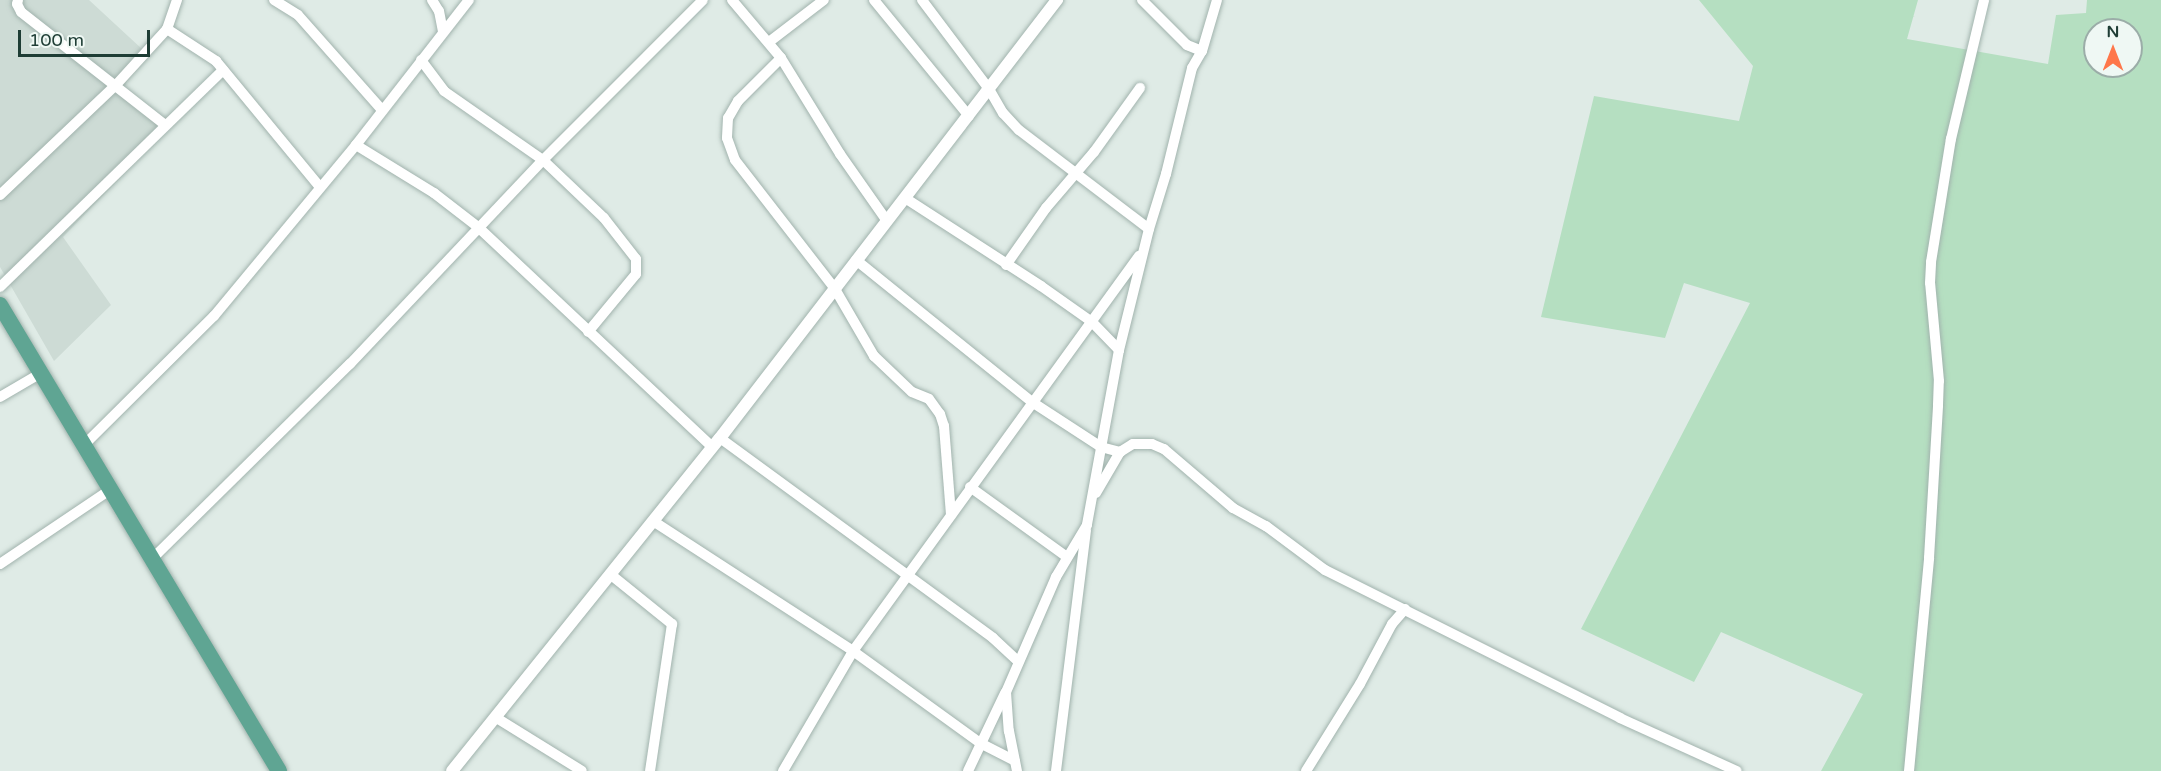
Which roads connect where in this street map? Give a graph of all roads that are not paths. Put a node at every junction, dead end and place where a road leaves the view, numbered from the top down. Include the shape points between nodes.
1 (18, 0) edge
2 (177, 0) edge
3 (274, 0) edge
4 (432, 0) edge
5 (469, 0) edge
6 (703, 0) edge
7 (732, 0) edge
8 (824, 0) edge
9 (874, 0) edge
10 (922, 0) edge
11 (1057, 0) edge
12 (1142, 0) edge
13 (1217, 0) edge
14 (1984, 0) edge
15 (461, 9) junction
16 (439, 11) junction
17 (167, 29) junction
18 (443, 32) junction
19 (769, 42) junction
20 (1187, 45) junction
21 (1202, 51) junction
22 (781, 58) junction
23 (421, 60) junction
24 (1192, 68) junction
25 (223, 70) junction
26 (115, 87) junction
27 (1140, 87) dead end
28 (989, 89) junction
29 (382, 110) junction
30 (969, 116) junction
31 (165, 125) junction
32 (356, 145) junction
33 (543, 160) junction
34 (1075, 173) junction
35 (320, 188) junction
36 (0, 195) edge
37 (904, 198) junction
38 (887, 220) junction
39 (478, 227) junction
40 (1149, 229) junction
41 (1143, 250) junction
42 (856, 260) junction
43 (1006, 265) junction
44 (0, 287) edge
45 (835, 289) junction
46 (0, 305) edge
47 (1092, 322) junction
48 (588, 332) junction
49 (1119, 350) junction
50 (41, 373) junction
51 (0, 397) edge
52 (1032, 402) junction
53 (716, 443) junction
54 (84, 445) junction
55 (1101, 447) junction
56 (1120, 452) junction
57 (970, 487) junction
58 (111, 489) junction
59 (1093, 498) junction
60 (951, 515) junction
61 (652, 521) junction
62 (1087, 525) junction
63 (154, 557) junction
64 (1067, 557) junction
65 (0, 564) edge
66 (610, 574) junction
67 (907, 577) junction
68 (1389, 601) junction
69 (1405, 609) junction
70 (1392, 624) junction
71 (853, 651) junction
72 (1018, 661) junction
73 (1006, 692) junction
74 (495, 717) junction
75 (980, 743) junction
76 (1016, 766) edge
77 (279, 771) edge
78 (452, 771) edge
79 (582, 771) edge
80 (650, 771) edge
81 (783, 771) edge
82 (968, 771) edge
83 (1056, 771) edge
84 (1306, 771) edge
85 (1737, 771) edge
86 (1909, 771) edge

1 - 26 street via 21,12
2 - 17 street
3 - 29 street via 298,15
4 - 16 street
5 - 15 street
6 - 33 street
7 - 19 street
8 - 19 street
9 - 30 street
10 - 28 street
11 - 28 street
12 - 20 street
13 - 21 street
14 - 86 street via 1951,139 1931,262 1938,405
15 - 16 street
15 - 18 street
16 - 18 street
17 - 25 street via 216,61
17 - 26 street
18 - 23 street
19 - 22 street
20 - 21 street
20 - 24 street
21 - 24 street
22 - 38 street via 840,154
22 - 45 street via 738,101 728,118 727,138 735,160
23 - 29 street
23 - 33 street via 444,91
24 - 40 street
25 - 31 street
25 - 35 street
26 - 31 street
26 - 36 street
27 - 34 street
28 - 30 street
28 - 34 street via 1019,130
29 - 32 street
30 - 37 street
31 - 44 street
32 - 35 street
32 - 39 street via 434,193
33 - 39 street
33 - 48 street via 604,218 638,264 636,274
34 - 40 street
34 - 43 street
35 - 54 street via 214,316
37 - 38 street
37 - 43 street
38 - 42 street
39 - 48 street
39 - 63 street via 350,364
40 - 41 street
41 - 47 street
41 - 49 street
42 - 45 street
42 - 52 street
43 - 47 street
45 - 53 street
45 - 60 street via 874,356 912,392 929,399 940,414
46 - 50 main road
47 - 49 street
47 - 52 street
48 - 53 street
49 - 55 street
50 - 51 street
50 - 54 main road
52 - 55 street
52 - 57 street
53 - 61 street
53 - 67 street
54 - 58 main road
55 - 56 street
55 - 59 street
56 - 59 street
56 - 68 street via 1142,442 1164,449 1233,508 1266,526 1325,570
57 - 60 street
57 - 64 street
58 - 63 main road
58 - 65 street
59 - 62 street
60 - 67 street
61 - 66 street
61 - 71 street
62 - 64 street
62 - 83 street
63 - 77 main road
64 - 72 street
66 - 74 street
66 - 80 street via 672,624
67 - 71 street
67 - 72 street via 993,638
68 - 69 street
68 - 70 street
69 - 70 street
69 - 85 street via 1620,718
70 - 84 street
71 - 75 street
71 - 81 street
72 - 73 street
73 - 75 street
73 - 76 street
74 - 78 street
74 - 79 street
75 - 76 street
75 - 82 street

